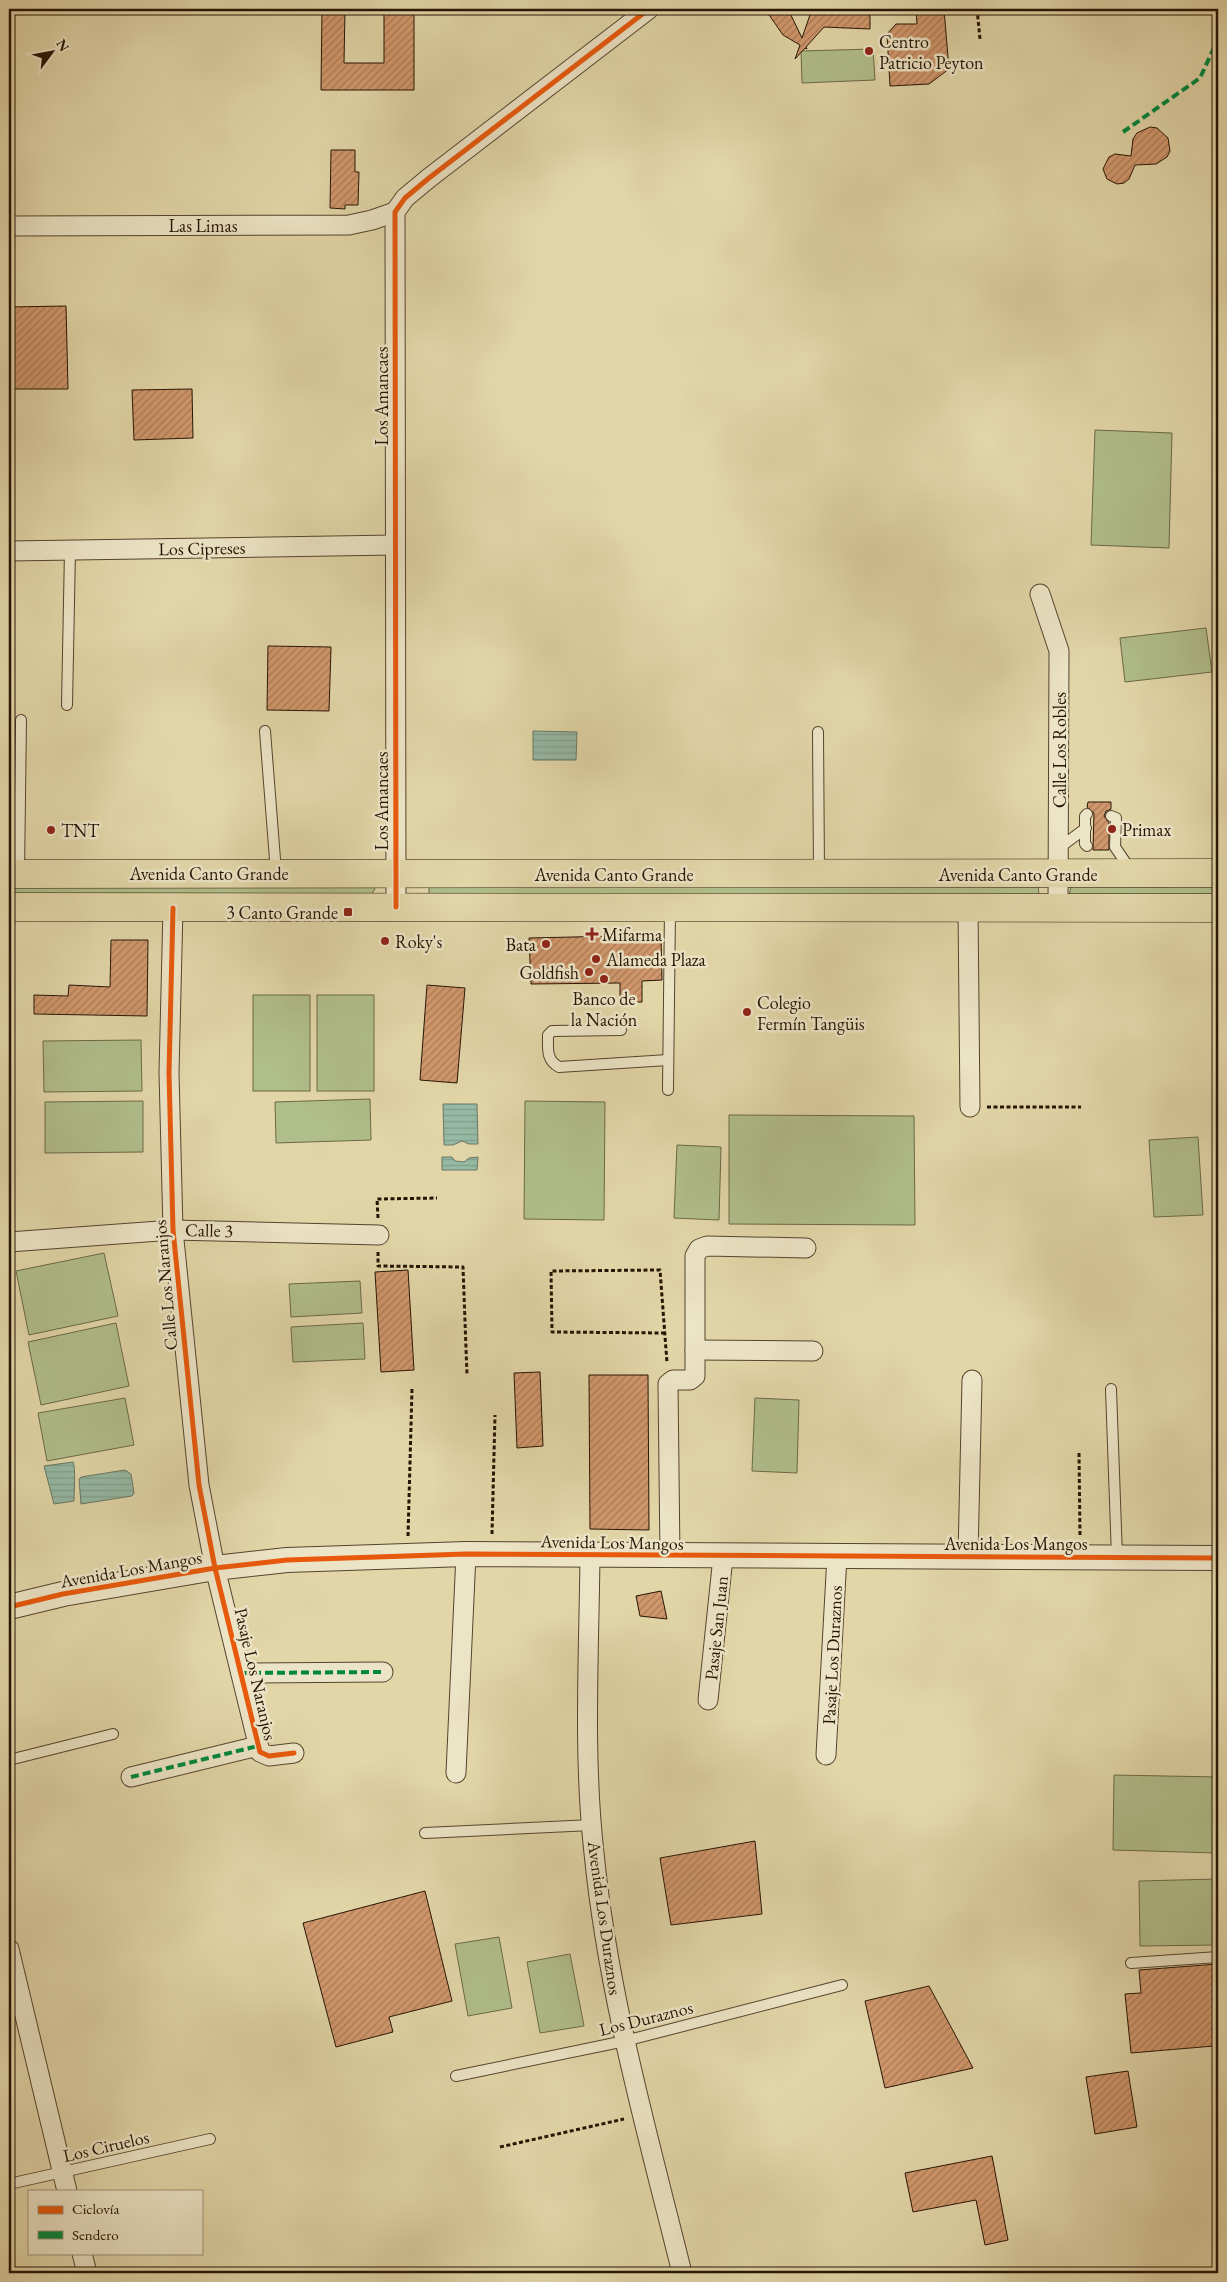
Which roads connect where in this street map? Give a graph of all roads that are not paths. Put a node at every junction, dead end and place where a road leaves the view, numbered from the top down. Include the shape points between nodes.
1 (649, 9) edge
2 (395, 212) junction
3 (9, 226) edge
4 (395, 545) junction
5 (70, 550) junction
6 (9, 551) edge
7 (1040, 594) dead end
8 (67, 705) dead end
9 (21, 720) dead end
10 (264, 731) dead end
11 (818, 732) dead end
12 (1087, 814) dead end
13 (1111, 816) dead end
14 (1086, 828) junction
15 (1087, 846) dead end
16 (1059, 861) junction
17 (276, 872) junction
18 (395, 872) junction
19 (1218, 873) edge
20 (14, 874) edge
21 (1133, 874) junction
22 (819, 875) junction
23 (9, 907) edge
24 (396, 907) junction
25 (173, 908) junction
26 (670, 908) junction
27 (968, 908) junction
28 (1218, 908) edge
29 (1058, 909) junction
30 (621, 1030) dead end
31 (668, 1060) junction
32 (668, 1090) dead end
33 (970, 1107) road end
34 (173, 1230) junction
35 (379, 1235) road end
36 (9, 1242) edge
37 (806, 1248) dead end
38 (695, 1350) junction
39 (813, 1351) dead end
40 (972, 1380) dead end
41 (1111, 1389) dead end
42 (466, 1554) junction
43 (590, 1555) junction
44 (670, 1556) junction
45 (724, 1556) junction
46 (837, 1556) junction
47 (968, 1556) junction
48 (1117, 1557) junction
49 (1218, 1558) edge
50 (215, 1568) junction
51 (9, 1607) edge
52 (241, 1672) junction
53 (383, 1672) dead end
54 (708, 1700) dead end
55 (112, 1734) dead end
56 (258, 1746) junction
57 (294, 1753) dead end
58 (826, 1754) dead end
59 (9, 1760) edge
60 (456, 1773) dead end
61 (131, 1777) dead end
62 (592, 1825) junction
63 (425, 1833) dead end
64 (9, 1949) edge
65 (1218, 1957) edge
66 (1131, 1963) dead end
67 (842, 1986) dead end
68 (625, 2041) junction
69 (456, 2076) dead end
70 (210, 2138) dead end
71 (63, 2172) junction
72 (9, 2184) edge
73 (67, 2190) edge
74 (82, 2254) edge
75 (87, 2273) edge
76 (682, 2273) edge

1 - 2 street via 429,178 405,198
2 - 3 street, Las Limas via 349,225
2 - 4 street, Los Amancaes
4 - 5 street, Los Cipreses
4 - 18 street, Los Amancaes
5 - 6 street, Los Cipreses
5 - 8 lane
7 - 16 street, Calle Los Robles via 1058,651
9 - 20 lane
10 - 17 lane
11 - 22 lane
12 - 14 lane
13 - 21 lane via 1116,818 1113,847
14 - 15 lane
14 - 16 lane
16 - 21 main road, Avenida Canto Grande
16 - 22 main road, Avenida Canto Grande
16 - 29 street, Calle Los Robles
17 - 18 main road, Avenida Canto Grande
17 - 20 main road, Avenida Canto Grande
18 - 22 main road, Avenida Canto Grande
18 - 24 street, Los Amancaes
19 - 21 main road, Avenida Canto Grande
23 - 25 main road, Avenida Canto Grande
24 - 25 main road, Avenida Canto Grande
24 - 26 main road, Avenida Canto Grande
25 - 34 street, Calle Los Naranjos via 169,1073
26 - 27 main road, Avenida Canto Grande
26 - 31 lane
27 - 29 main road, Avenida Canto Grande
27 - 33 street
28 - 29 main road, Avenida Canto Grande
30 - 31 lane via 552,1031 548,1035 548,1056 559,1067
31 - 32 lane
34 - 35 street, Calle 3
34 - 36 street, Calle 3
34 - 50 street, Calle Los Naranjos via 198,1484
37 - 38 street via 707,1246 698,1249 694,1256
38 - 39 street
38 - 44 street via 694,1376 690,1380 673,1380 668,1384
40 - 47 street
41 - 48 lane
42 - 43 street, Avenida Los Mangos
42 - 50 street, Avenida Los Mangos via 287,1560
42 - 60 street
43 - 44 street, Avenida Los Mangos
43 - 62 street, Avenida Los Duraznos
44 - 45 street, Avenida Los Mangos
45 - 46 street, Avenida Los Mangos
45 - 54 street, Pasaje San Juan
46 - 47 street, Avenida Los Mangos
46 - 58 street, Pasaje Los Duraznos
47 - 48 street, Avenida Los Mangos
48 - 49 street, Avenida Los Mangos
50 - 51 street, Avenida Los Mangos via 63,1594
50 - 52 street, Pasaje Los Naranjos
52 - 53 street
52 - 56 street, Pasaje Los Naranjos
55 - 59 lane
56 - 57 street, Pasaje Los Naranjos via 260,1752 269,1756
56 - 61 street
62 - 63 lane
62 - 68 street, Avenida Los Duraznos via 604,1934
64 - 71 street
65 - 66 lane
67 - 68 lane, Los Duraznos
68 - 69 lane, Los Duraznos
68 - 76 street, Avenida Los Duraznos
70 - 71 lane, Los Ciruelos
71 - 72 lane, Los Ciruelos
71 - 73 street
74 - 75 street

